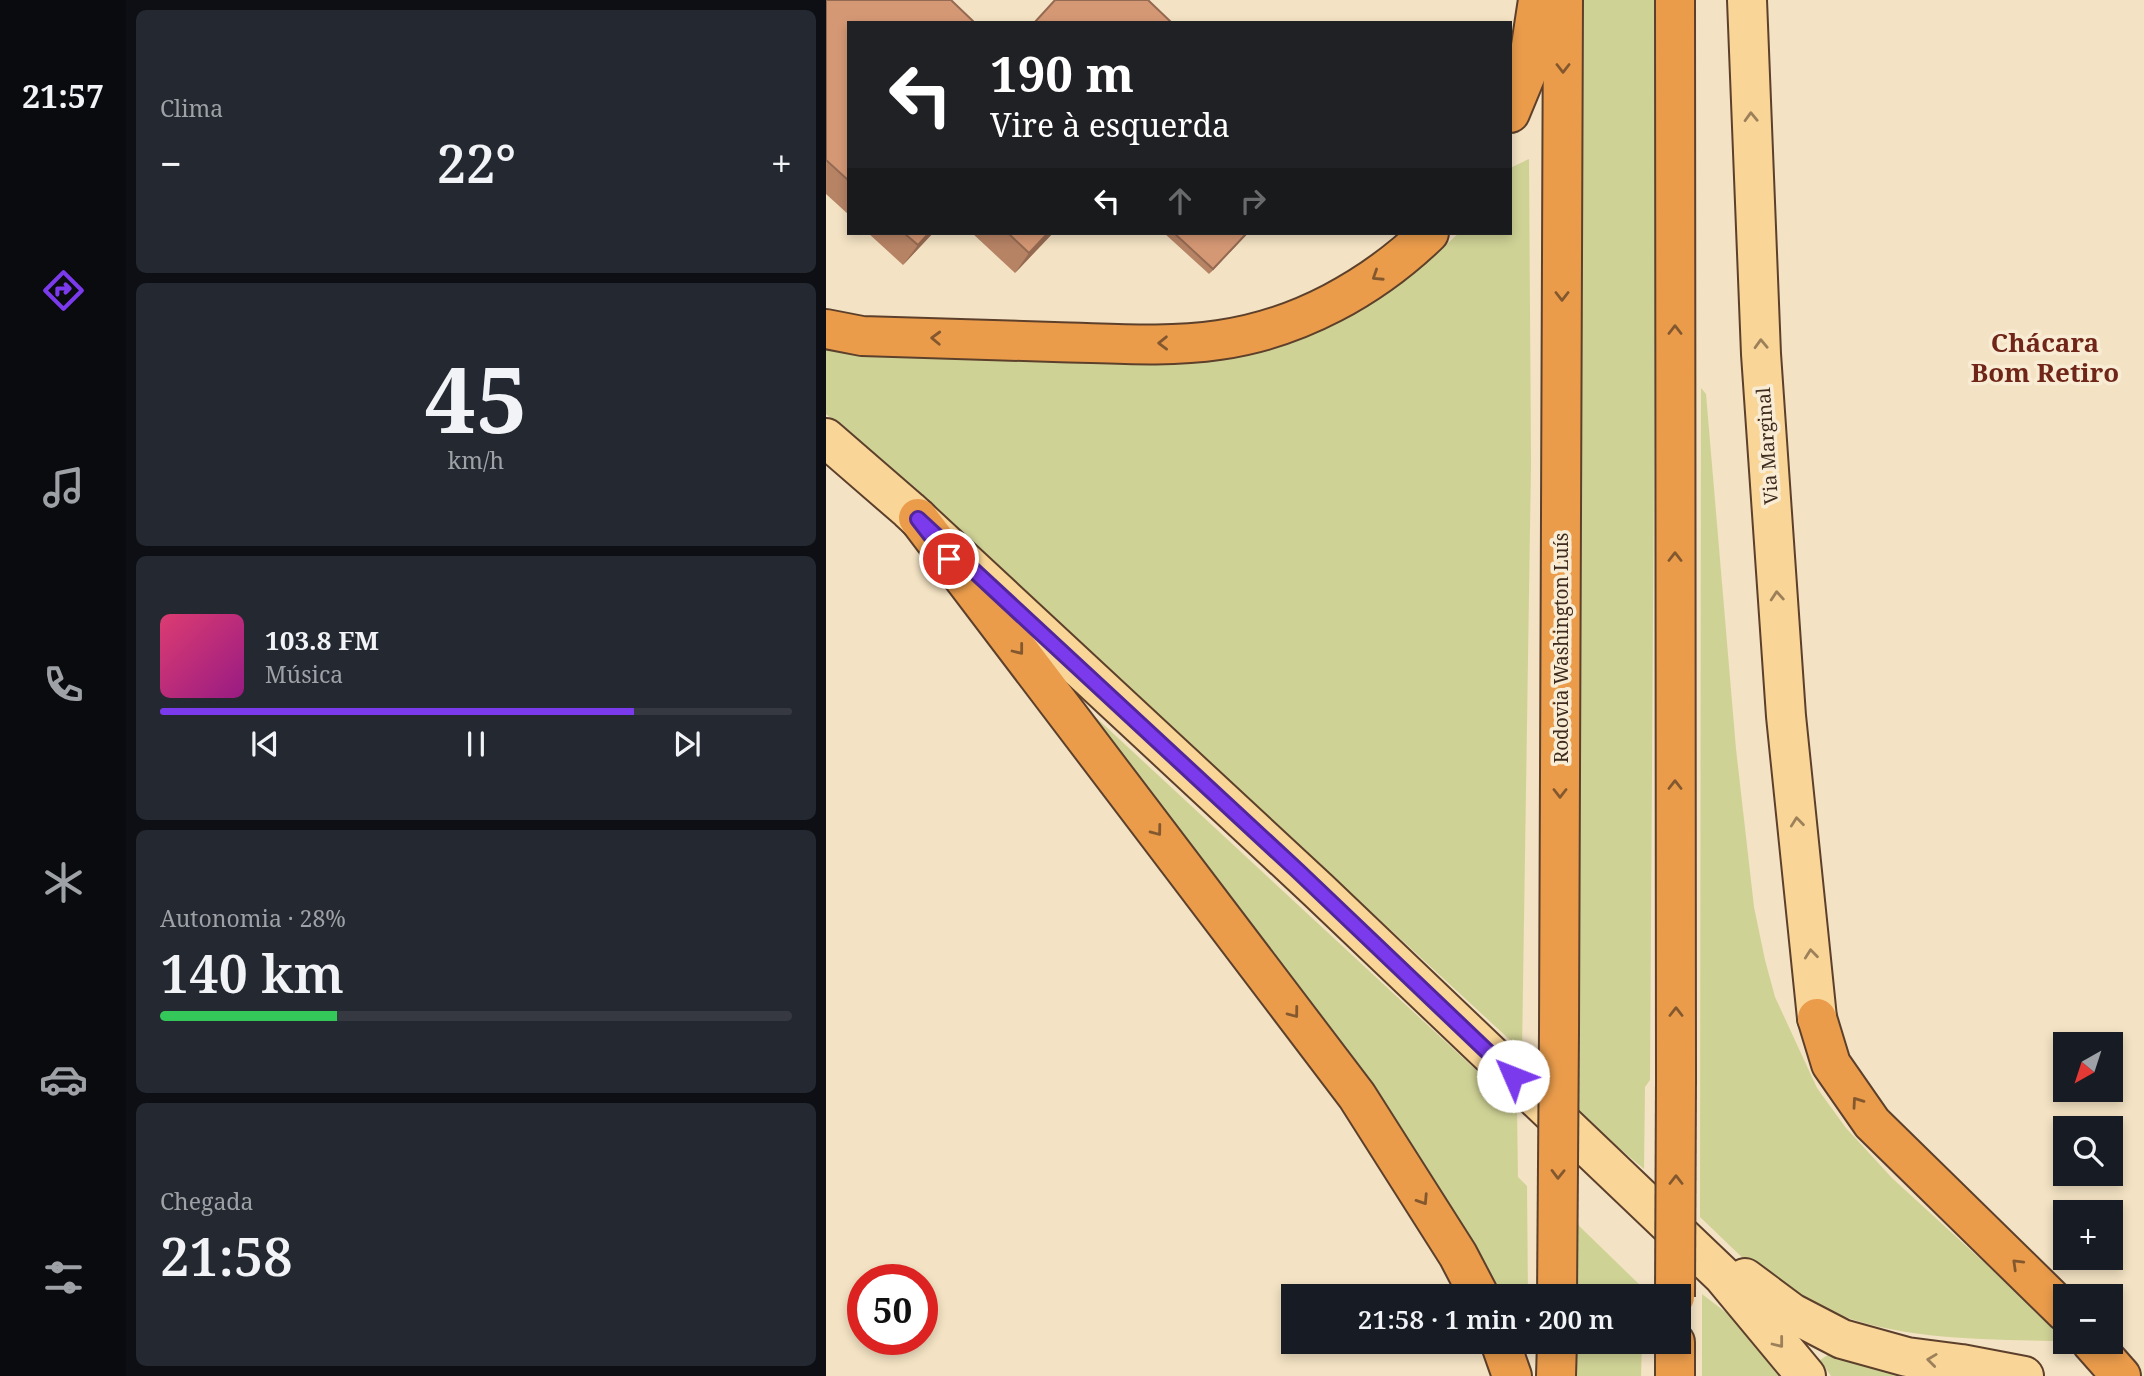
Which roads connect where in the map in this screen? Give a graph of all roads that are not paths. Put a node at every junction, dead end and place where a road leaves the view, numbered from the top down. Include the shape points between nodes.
1 (1538, 0) edge
2 (1563, 0) edge
3 (1675, 0) edge
4 (1747, 0) edge
5 (1512, 108) edge
6 (1427, 235) edge
7 (826, 329) edge
8 (826, 413) edge
9 (826, 438) edge
10 (913, 514) junction
11 (1818, 1018) joint
12 (1630, 1188) junction
13 (1473, 1284) edge
14 (1557, 1284) edge
15 (1675, 1284) edge
16 (2053, 1300) edge
17 (1504, 1354) edge
18 (1557, 1354) edge
19 (1675, 1354) edge
20 (2102, 1354) edge
21 (1512, 1376) edge
22 (1556, 1376) edge
23 (1675, 1376) edge
24 (1806, 1376) edge
25 (2024, 1376) edge
26 (2121, 1376) edge

1 - 5 highway via 1527,72
2 -> 14 highway, Rodovia Washington Luís, bridge
15 -> 3 highway, bridge
11 -> 4 main road, Via Marginal via 1786,716 1761,354
6 -> 7 highway via 1400,261 1342,299 1283,325 1219,340 1161,343 862,336
8 - 10 main road
9 - 10 main road
10 - 12 main road via 1328,899
10 -> 13 highway via 1357,1096
16 -> 11 highway via 1872,1123 1831,1064
12 -> 24 main road via 1723,1276
25 -> 12 main road via 1907,1357 1842,1339 1792,1313
17 - 21 highway
18 - 22 highway
19 - 23 highway
20 - 26 highway

